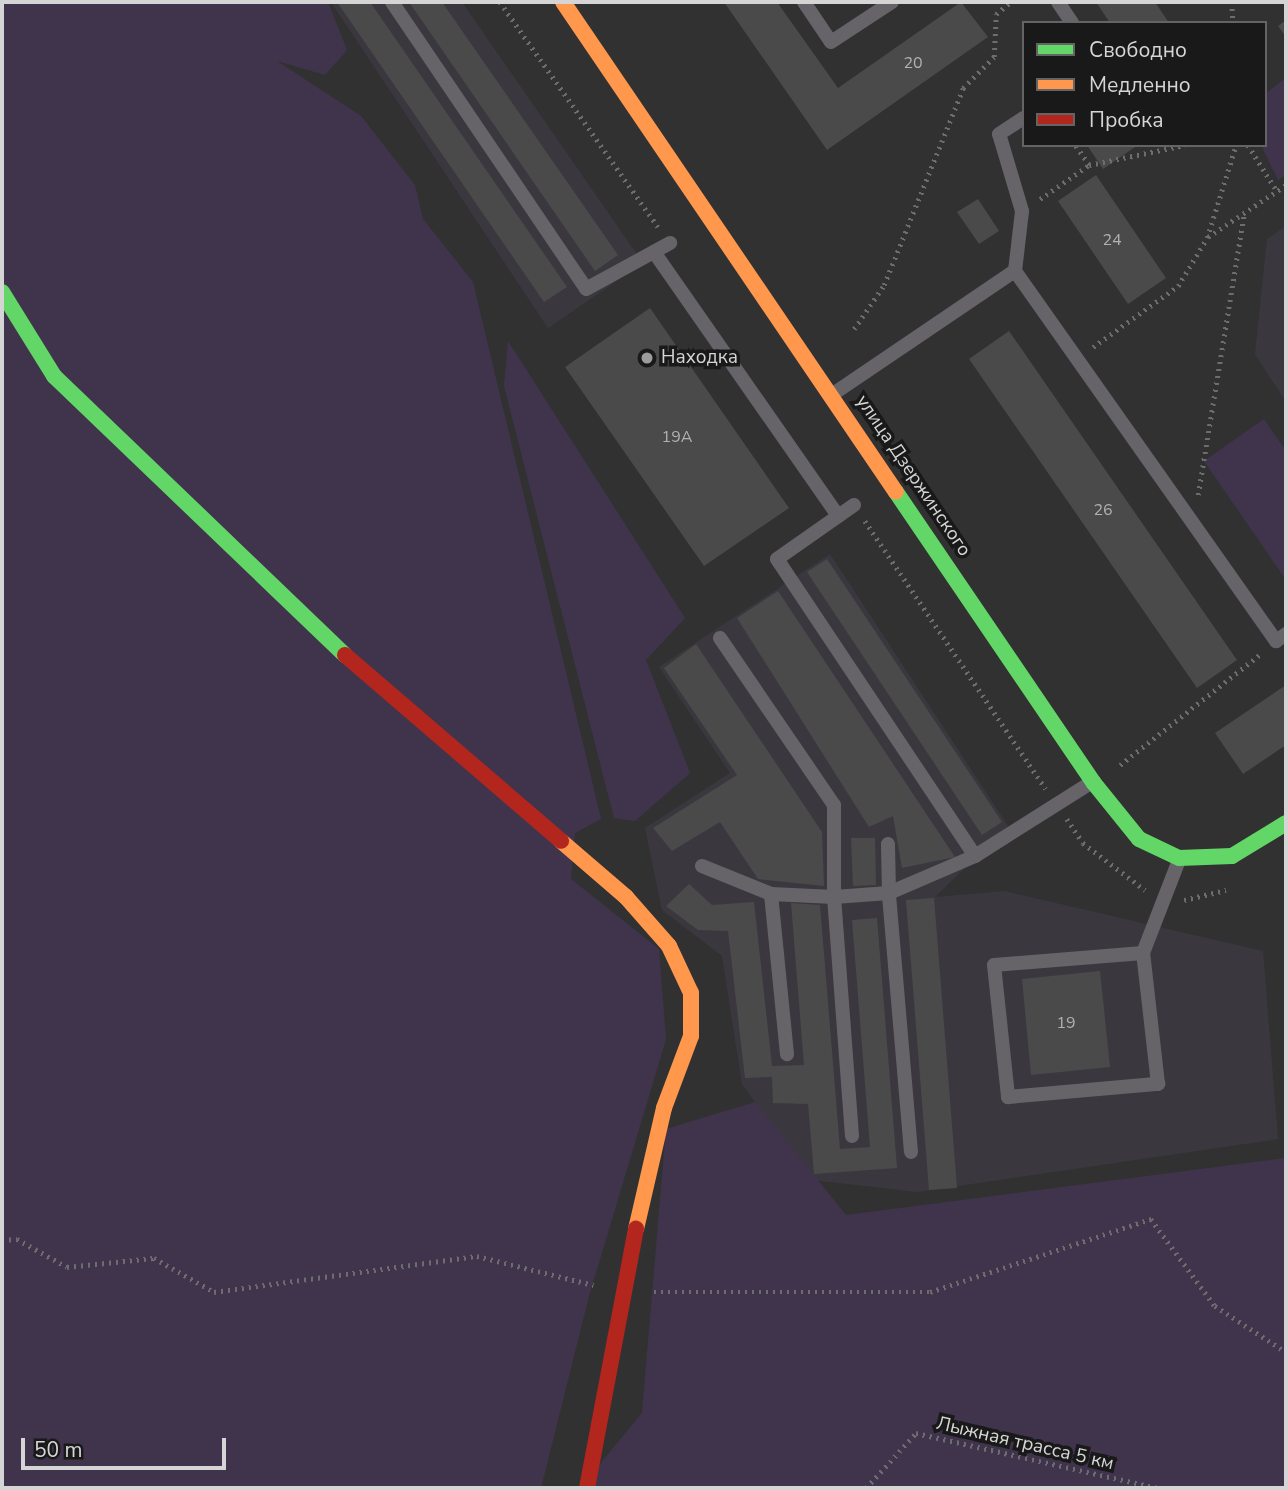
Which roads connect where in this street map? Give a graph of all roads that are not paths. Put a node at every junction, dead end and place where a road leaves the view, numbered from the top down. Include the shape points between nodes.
1 (392, 2) edge
2 (563, 2) edge
3 (804, 2) edge
4 (892, 2) edge
5 (1058, 2) edge
6 (1071, 21) edge
7 (1022, 119) edge
8 (670, 243) dead end
9 (654, 252) junction
10 (1015, 271) junction
11 (2, 292) edge
12 (833, 394) junction
13 (854, 505) dead end
14 (838, 516) junction
15 (720, 638) dead end
16 (1281, 638) edge
17 (1093, 782) junction
18 (1286, 823) edge
19 (888, 844) dead end
20 (975, 856) junction
21 (1179, 858) junction
22 (702, 866) dead end
23 (771, 894) junction
24 (889, 894) junction
25 (834, 897) junction
26 (1143, 953) junction
27 (787, 1054) dead end
28 (852, 1136) dead end
29 (911, 1153) dead end
30 (587, 1488) edge

1 - 9 lane via 586,289
2 - 12 street, улица Дзержинского
3 - 4 lane via 831,42
5 - 6 lane
7 - 10 lane via 999,134 1022,211
8 - 9 lane
9 - 14 lane
10 - 12 lane
10 - 16 lane via 1185,512
11 - 30 street via 54,376 333,644 626,897 669,946 691,993 691,1036 664,1108 621,1292
12 - 17 street, улица Дзержинского
13 - 14 lane
14 - 20 lane via 777,559
15 - 25 lane via 834,805
17 - 20 lane
17 - 21 street, улица Дзержинского via 1139,839
18 - 21 street, улица Дзержинского via 1232,856
19 - 24 lane
20 - 24 lane
21 - 26 lane
22 - 23 lane
23 - 25 lane
23 - 27 lane
24 - 25 lane
24 - 29 lane
25 - 28 lane
26 - 26 lane via 1158,1084 1009,1097 994,965

